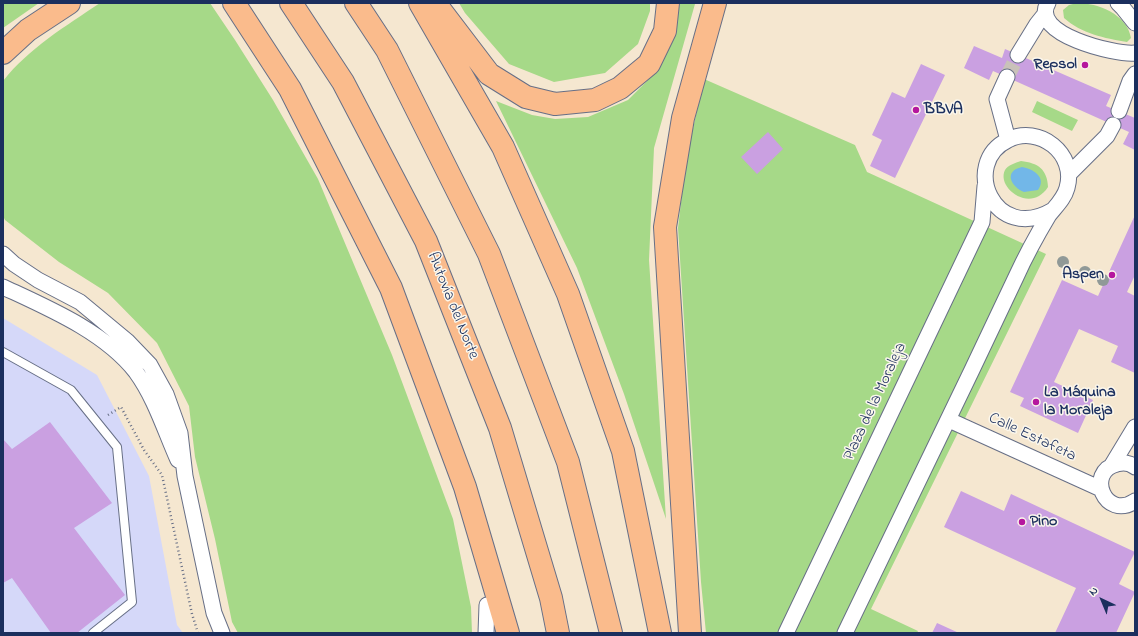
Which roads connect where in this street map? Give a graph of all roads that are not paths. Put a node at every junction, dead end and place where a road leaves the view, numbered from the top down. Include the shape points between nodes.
1 (69, 3) edge
2 (234, 3) edge
3 (291, 3) edge
4 (356, 3) edge
5 (420, 3) edge
6 (435, 3) edge
7 (668, 3) edge
8 (715, 3) edge
9 (1118, 3) edge
10 (1044, 8) edge
11 (1135, 23) edge
12 (3, 53) edge
13 (1135, 53) edge
14 (1018, 55) tunnel mouth
15 (1135, 74) edge
16 (1007, 78) tunnel mouth
17 (1008, 140) junction
18 (1069, 174) junction
19 (985, 183) junction
20 (1053, 210) junction
21 (3, 254) edge
22 (3, 287) edge
23 (3, 352) edge
24 (949, 420) junction
25 (1135, 426) edge
26 (1112, 465) junction
27 (1135, 467) edge
28 (185, 476) junction
29 (465, 487) junction
30 (1101, 489) junction
31 (1134, 503) edge
32 (689, 603) junction
33 (487, 605) junction
34 (93, 633) edge
35 (222, 633) edge
36 (486, 633) edge
37 (493, 633) edge
38 (508, 633) edge
39 (558, 633) edge
40 (611, 633) edge
41 (660, 633) edge
42 (690, 633) edge
43 (694, 633) edge
44 (786, 633) edge
45 (845, 633) edge

1 - 12 main road via 28,30
2 - 29 main road via 290,89 391,288
3 - 39 main road, Autovía del Norte via 343,82 426,241 500,428 551,598
4 - 40 main road via 387,50 489,254 568,462
5 - 41 main road via 503,147 568,294 623,451
6 - 7 main road via 489,74 526,97 555,104 595,100 620,88 649,64 665,30
8 - 32 main road via 683,118 665,227
9 - 11 street
10 - 13 street via 1046,18 1065,36 1108,50
10 - 14 street
15 - 18 street via 1107,136
16 - 17 street via 997,99
17 - 18 street, Plaza de la Moraleja via 1021,136 1035,136 1048,140 1066,160
17 - 19 street, Plaza de la Moraleja via 997,147 990,158 985,170
18 - 20 street via 1068,187 1062,200
19 - 20 street via 996,205 1017,218 1030,219
19 - 44 street, Plaza de la Moraleja via 982,222
20 - 24 street via 1030,246
21 - 28 street via 38,280 80,302 127,340 150,366 166,394 180,432
22 - 28 street via 66,317 114,349 135,372 151,397
23 - 34 lane via 71,390 117,447 132,602
24 - 30 street, Calle Estafeta
24 - 45 street
25 - 26 street
26 - 27 street via 1126,463
26 - 30 street via 1101,478
28 - 35 street via 214,613
29 - 33 main road
29 - 38 main road
30 - 31 street via 1106,499 1116,506
32 - 42 main road
32 - 43 street
33 - 36 street
33 - 37 main road

